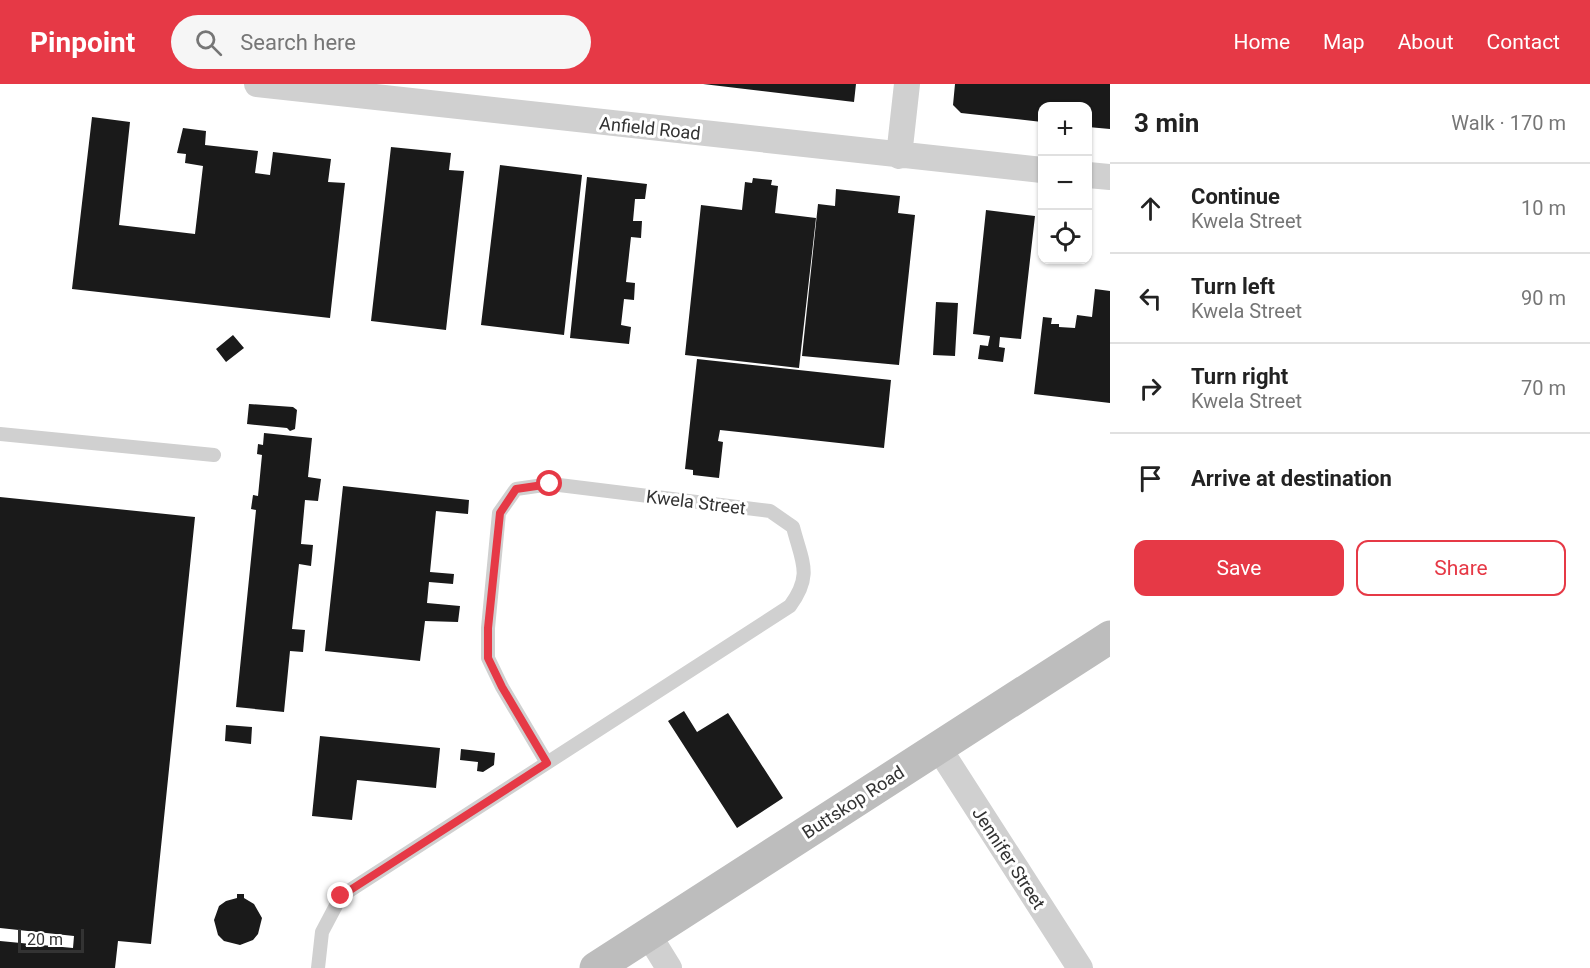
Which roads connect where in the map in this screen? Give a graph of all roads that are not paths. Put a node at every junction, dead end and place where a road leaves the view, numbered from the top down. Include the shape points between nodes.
1 (257, 84) edge
2 (907, 84) edge
3 (453, 95) edge
4 (899, 156) junction
5 (1038, 170) edge
6 (1092, 175) edge
7 (1110, 177) edge
8 (0, 434) edge
9 (214, 455) dead end
10 (1110, 637) edge
11 (939, 747) junction
12 (547, 763) junction
13 (648, 934) junction
14 (318, 968) edge
15 (596, 968) edge
16 (669, 968) edge
17 (1080, 968) edge

1 - 3 street, Anfield Road
2 - 4 street
3 - 4 street, Anfield Road
4 - 5 street, Anfield Road
6 - 7 street
8 - 9 lane
10 - 11 street, Buttskop Road
11 - 13 street, Buttskop Road
11 - 17 street, Jennifer Street
12 - 12 lane, Kwela Street via 488,658 500,513 516,489 550,484 770,511 793,527 805,572 802,590 790,606
12 - 14 lane, Kwela Street via 341,896 322,932
13 - 15 street, Buttskop Road
13 - 16 street

